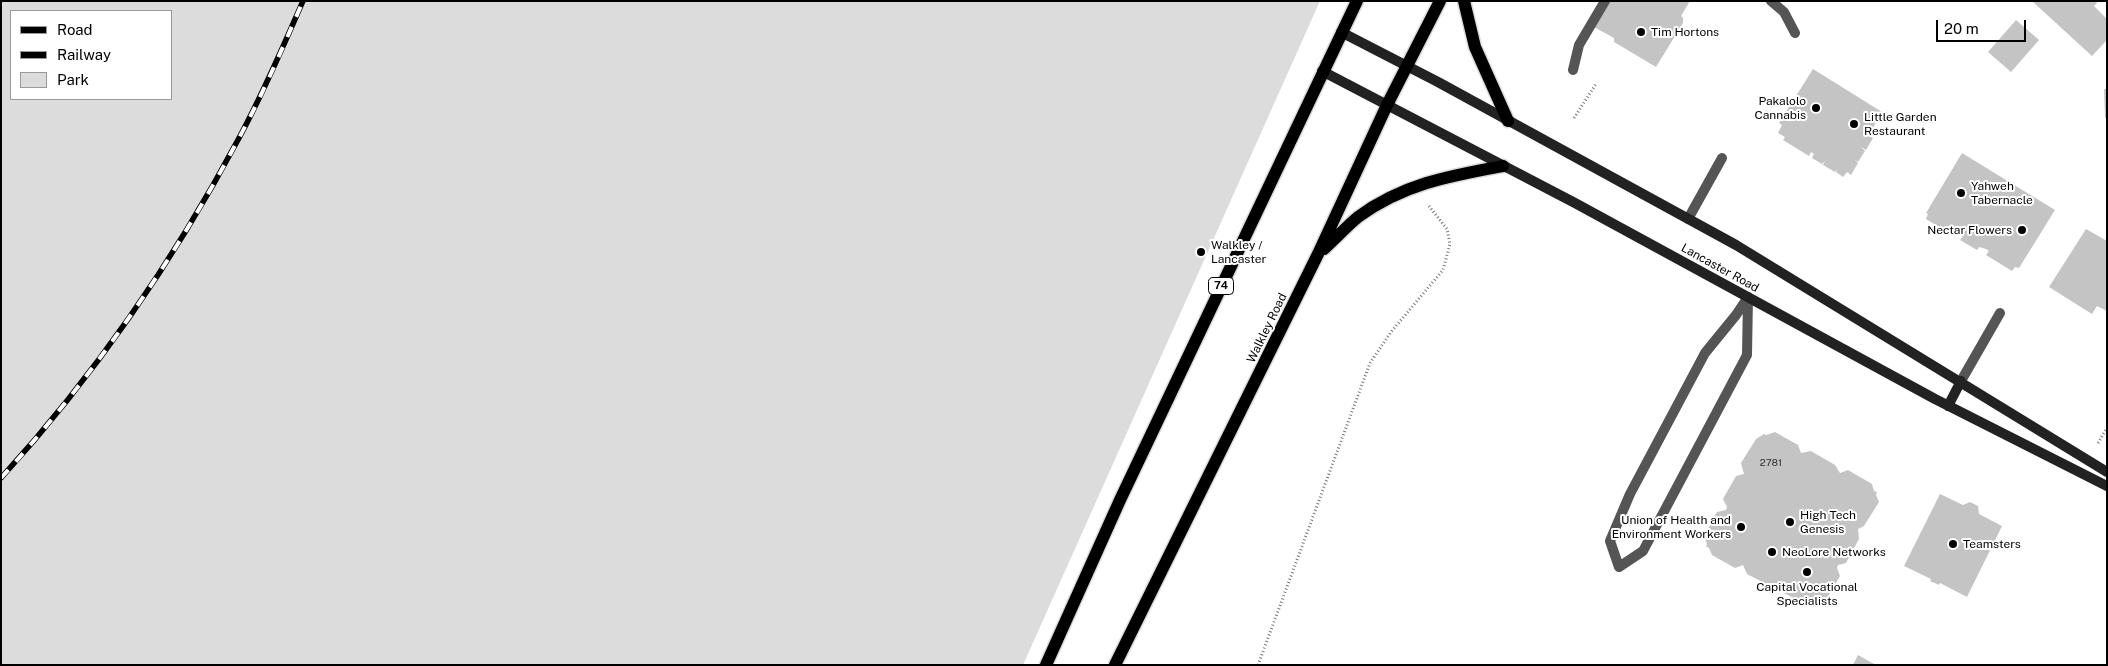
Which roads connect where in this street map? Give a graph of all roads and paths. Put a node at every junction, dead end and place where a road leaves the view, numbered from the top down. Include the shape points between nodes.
1 (1357, 1) edge
2 (1440, 1) edge
3 (1464, 1) edge
4 (1605, 1) edge
5 (1771, 1) edge
6 (1341, 32) junction
7 (1794, 33) dead end
8 (1407, 65) junction
9 (1573, 70) dead end
10 (1322, 71) junction
11 (1596, 84) dead end
12 (1388, 105) junction
13 (1574, 118) dead end
14 (1508, 121) junction
15 (1722, 158) dead end
16 (1503, 166) junction
17 (1428, 204) dead end
18 (1688, 219) junction
19 (1318, 254) junction
20 (1748, 297) junction
21 (2000, 313) dead end
22 (1960, 381) junction
23 (1948, 406) junction
24 (2107, 428) edge
25 (2098, 444) dead end
26 (2107, 472) edge
27 (2107, 486) edge
28 (1046, 665) edge
29 (1115, 665) edge
30 (1258, 665) edge

1 - 6 main road, 74
2 - 8 main road, Walkley Road
3 - 14 main road via 1475,47
4 - 9 lane via 1579,45
5 - 7 lane via 1784,12
6 - 8 street
6 - 10 main road, 74
8 - 12 main road, Walkley Road
8 - 14 street
10 - 12 street, Lancaster Road
10 - 28 main road, 74
11 - 13 path
12 - 16 street, Lancaster Road
12 - 19 main road, Walkley Road
14 - 18 street
15 - 18 lane
16 - 19 main road via 1446,176 1398,192 1358,218
16 - 20 street, Lancaster Road
17 - 30 path via 1447,229 1450,244 1443,270 1390,332 1370,363
18 - 22 street
19 - 29 main road, Walkley Road
20 - 20 lane via 1705,354 1630,494 1610,541 1619,568 1643,551 1747,355
20 - 23 street, Lancaster Road
21 - 22 lane
22 - 23 street
22 - 26 street
23 - 27 street, Lancaster Road
24 - 25 path

